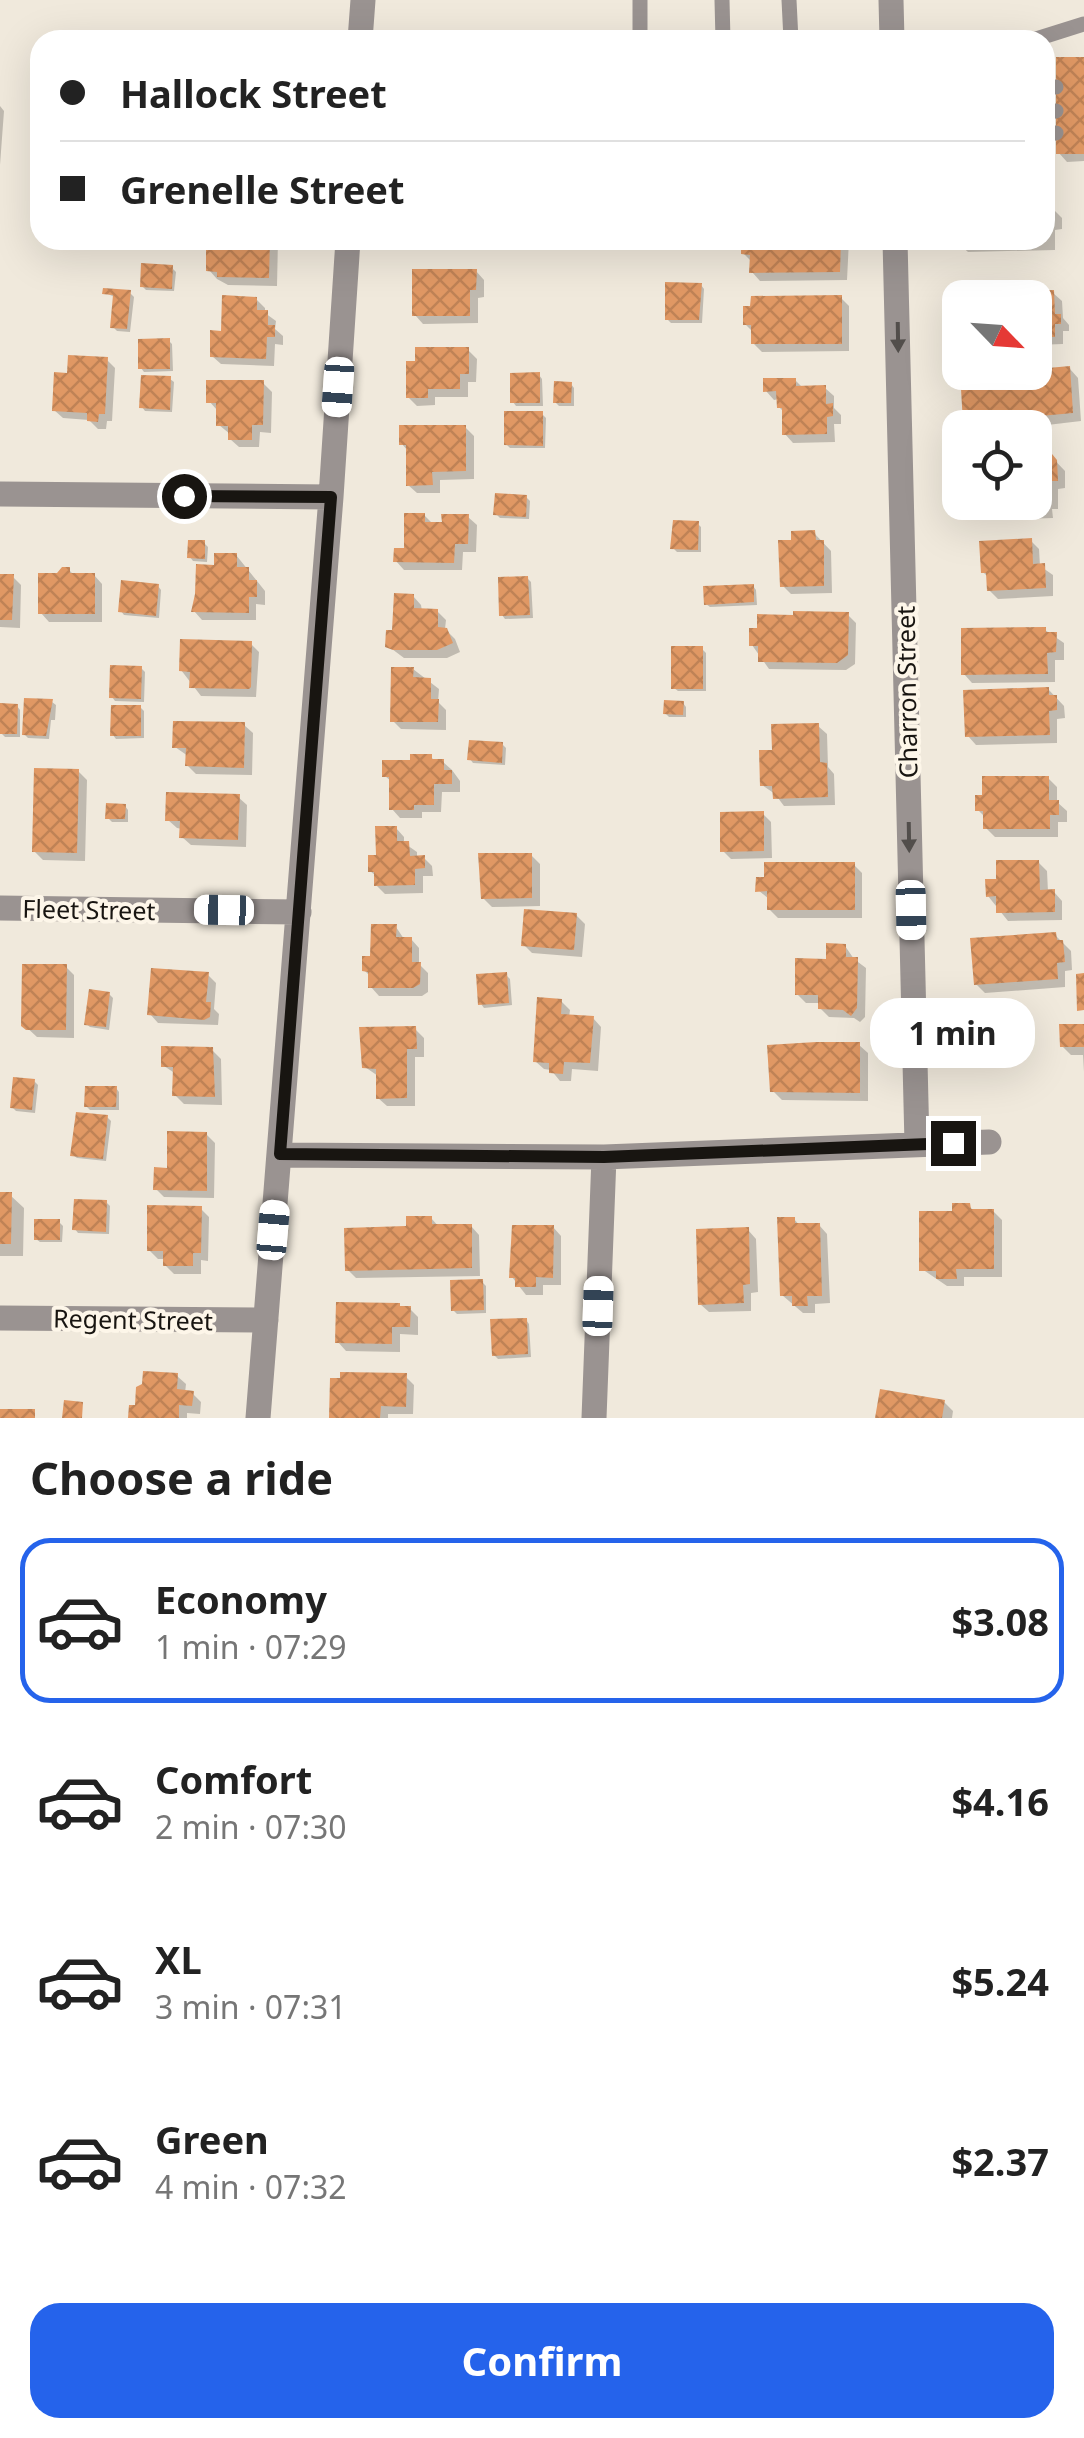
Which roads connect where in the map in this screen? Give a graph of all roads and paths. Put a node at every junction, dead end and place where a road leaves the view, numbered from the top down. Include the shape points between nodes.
1 (363, 0) edge
2 (640, 0) edge
3 (722, 0) edge
4 (790, 0) edge
5 (892, 0) edge
6 (1084, 24) edge
7 (361, 30) edge
8 (640, 30) edge
9 (723, 30) edge
10 (791, 30) edge
11 (892, 30) edge
12 (1055, 33) edge
13 (347, 250) edge
14 (895, 250) edge
15 (0, 494) edge
16 (331, 497) junction
17 (0, 908) edge
18 (299, 912) junction
19 (990, 1142) dead end
20 (917, 1144) junction
21 (280, 1154) junction
22 (604, 1157) junction
23 (0, 1318) edge
24 (266, 1320) junction
25 (258, 1418) edge
26 (594, 1418) edge

1 - 7 street
2 - 8 lane
3 - 9 lane
4 - 10 lane
5 - 11 street
6 - 12 lane
13 - 16 street
14 -> 20 street, Charron Street
15 - 16 street
16 - 18 street
17 - 18 street, Fleet Street
18 - 21 street
19 - 20 street
20 - 22 street
21 - 22 street
21 - 24 street
22 - 26 street
23 - 24 street, Regent Street
24 - 25 street

